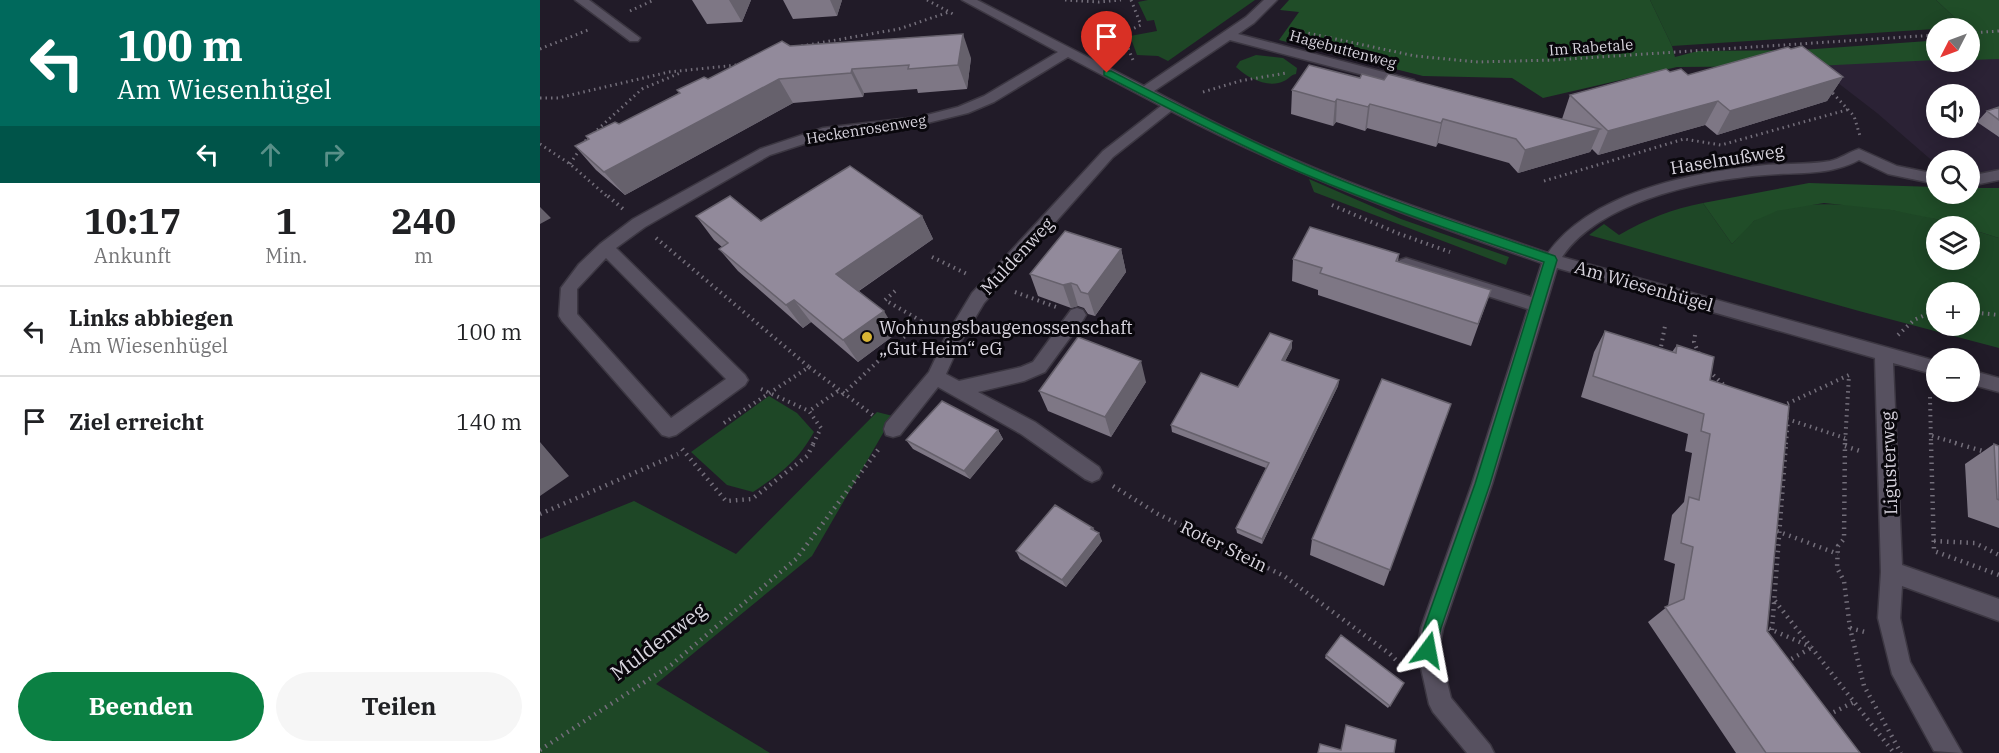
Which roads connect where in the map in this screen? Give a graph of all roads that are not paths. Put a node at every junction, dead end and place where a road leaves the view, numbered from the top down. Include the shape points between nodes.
1 (605, 0) edge
2 (968, 0) edge
3 (1271, 0) edge
4 (586, 3) edge
5 (1227, 35) junction
6 (634, 38) dead end
7 (1066, 53) junction
8 (1417, 85) edge
9 (1144, 92) junction
10 (1169, 106) junction
11 (1999, 175) edge
12 (1926, 177) edge
13 (1980, 179) edge
14 (606, 248) junction
15 (1551, 260) junction
16 (1406, 264) edge
17 (1538, 305) junction
18 (1077, 315) edge
19 (1884, 354) junction
20 (1926, 365) edge
21 (936, 378) junction
22 (1980, 380) edge
23 (1999, 385) edge
24 (956, 388) junction
25 (893, 429) road end
26 (1092, 473) road end
27 (1892, 572) junction
28 (1999, 610) edge
29 (1482, 753) edge
30 (1950, 753) edge

1 - 4 street
2 - 7 street, Am Wiesenhügel
3 - 5 street
4 - 6 street
5 - 8 street, Hagebuttenweg
5 - 9 street
7 - 9 street, Am Wiesenhügel
7 - 14 street, Heckenrosenweg via 963,110 919,121 823,133 765,152 639,223
9 - 10 street, Am Wiesenhügel
10 - 15 street, Am Wiesenhügel via 1353,189
10 - 21 street, Muldenweg via 1108,154 978,298 952,341
11 - 13 street
12 - 15 street, Haselnußweg via 1893,170 1859,154 1839,164 1753,171 1675,185 1604,214 1558,245
14 - 14 street, Heckenrosenweg via 739,380 669,429 568,316 569,288
15 - 17 street
15 - 19 street, Am Wiesenhügel
16 - 17 street
17 - 29 street via 1428,650 1441,704
18 - 24 street via 1039,367 1024,375
19 - 20 street, Am Wiesenhügel
19 - 27 street, Ligusterweg
21 - 24 street
21 - 25 street, Muldenweg
22 - 23 street
24 - 26 street via 1029,428
27 - 28 street
27 - 30 street, Ligusterweg via 1889,618 1900,666

